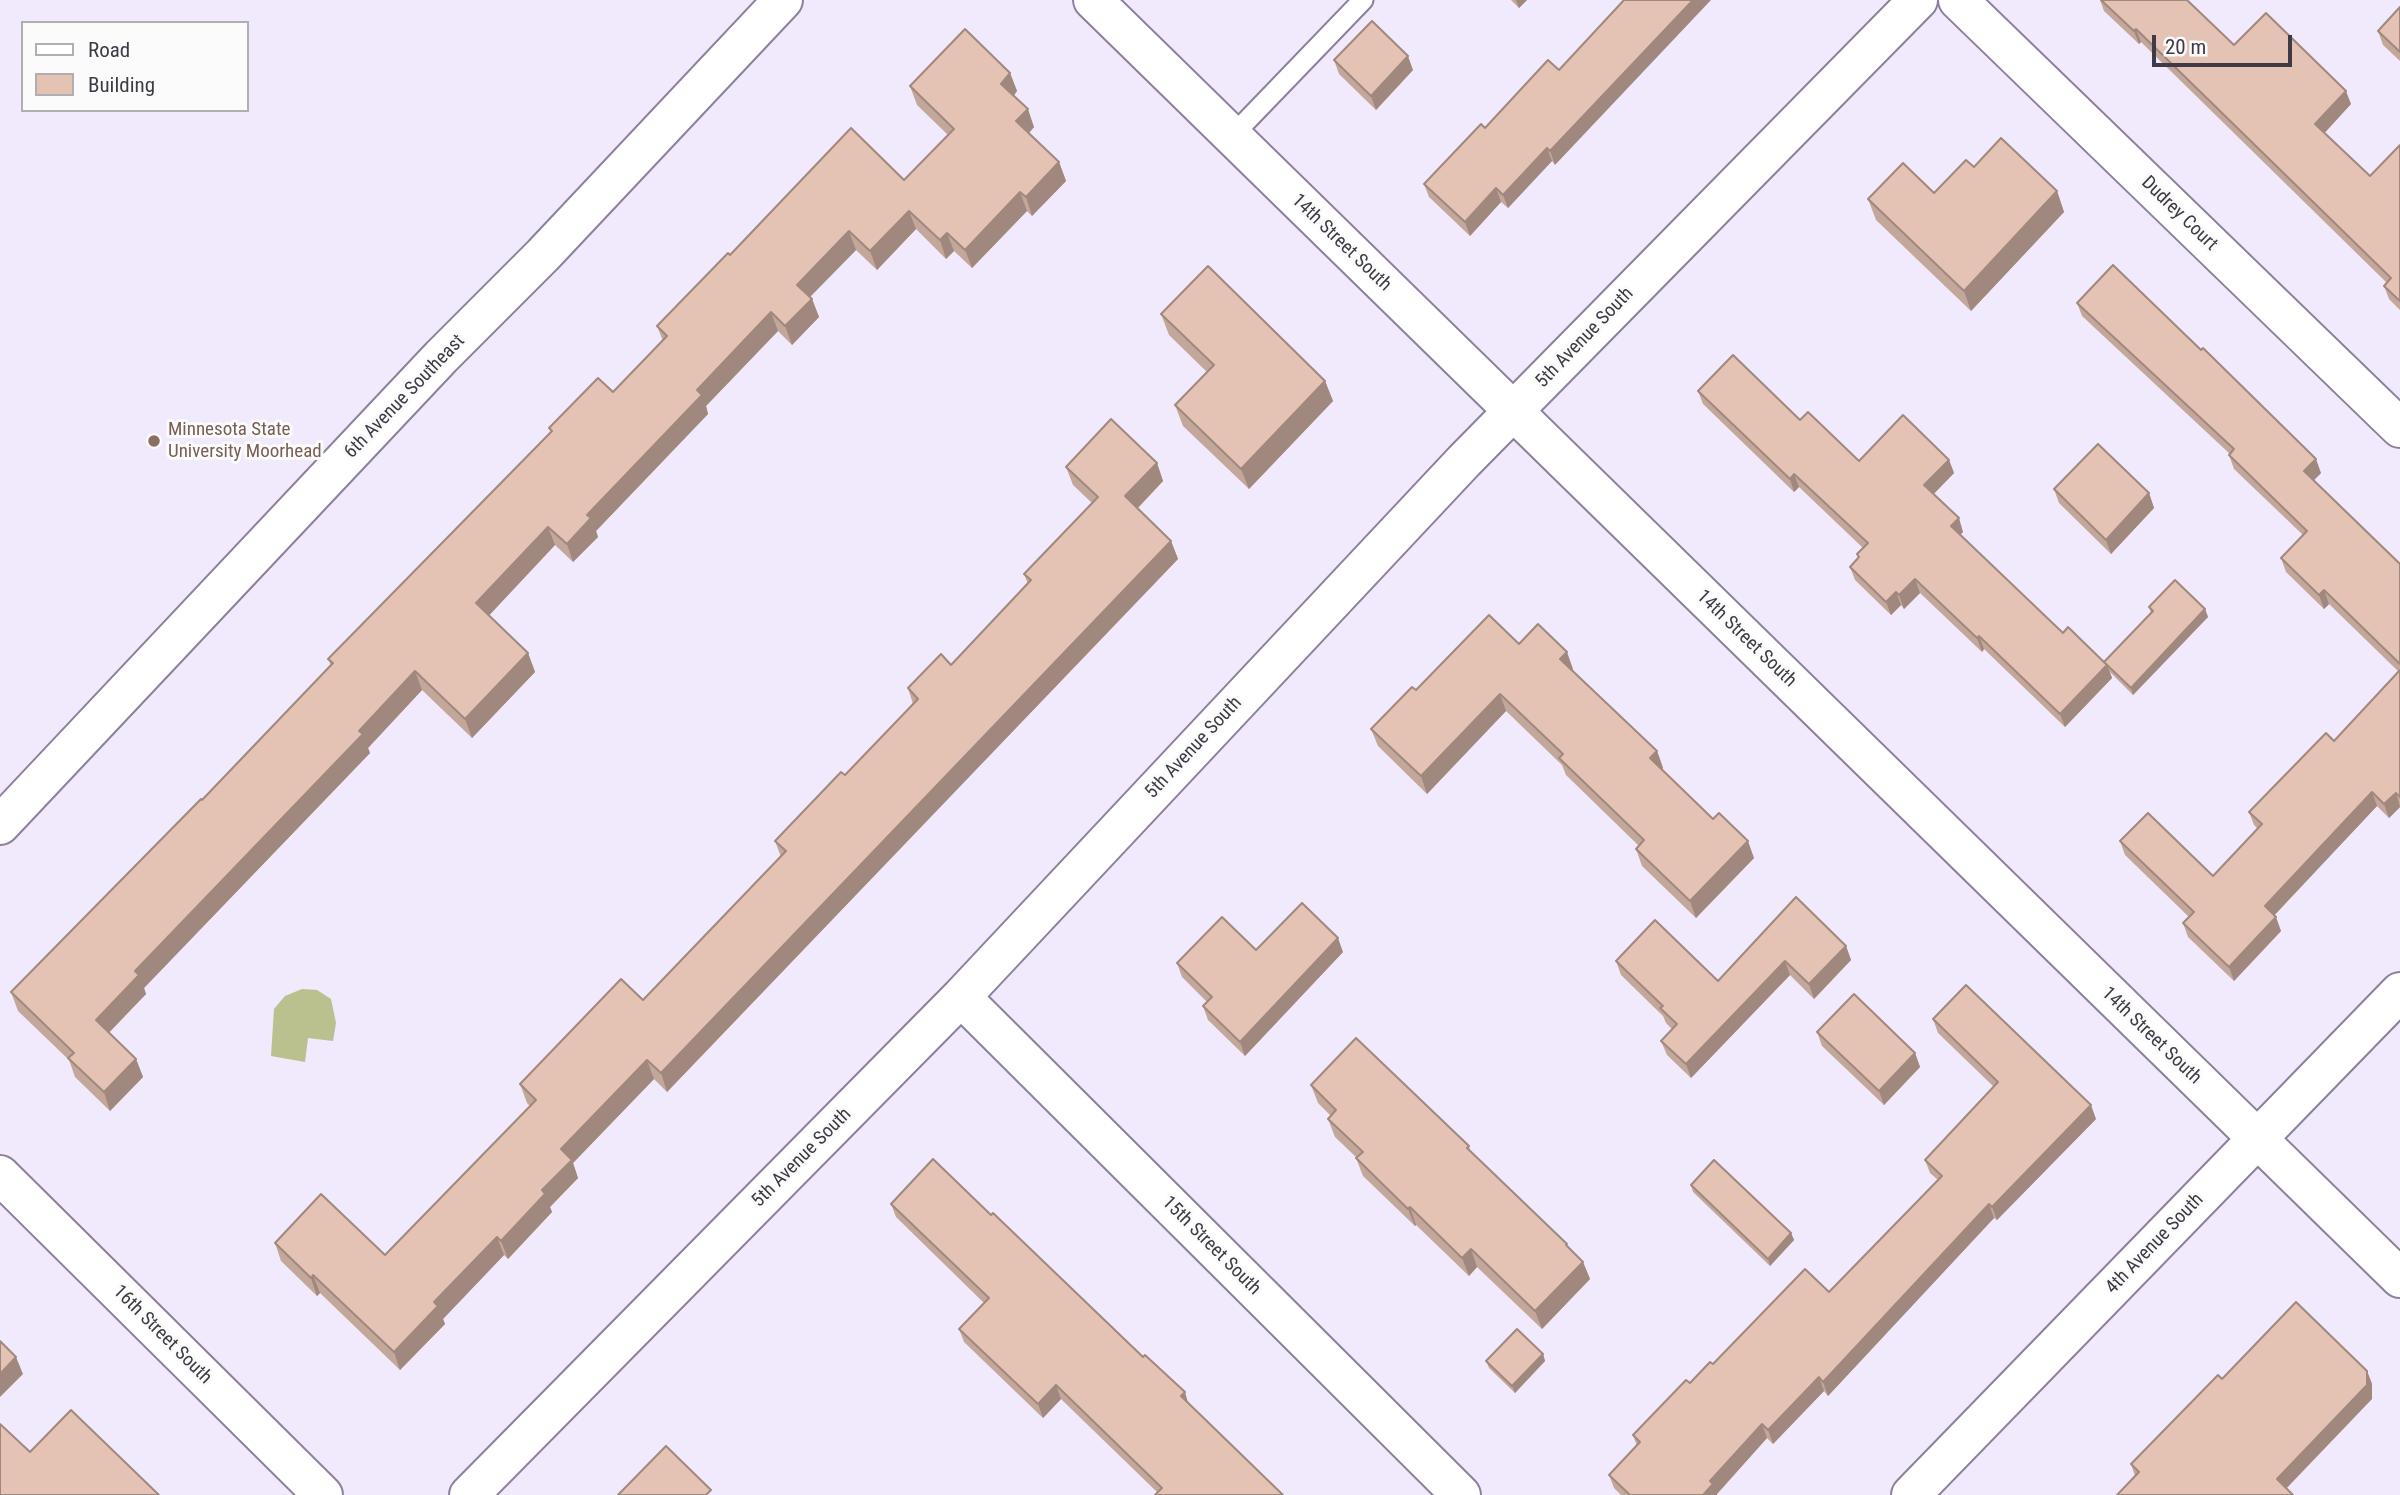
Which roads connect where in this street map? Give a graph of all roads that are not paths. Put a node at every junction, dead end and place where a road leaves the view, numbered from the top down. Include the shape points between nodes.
1 (783, 0) edge
2 (1093, 0) edge
3 (1363, 0) edge
4 (1918, 0) edge
5 (1958, 0) edge
6 (1232, 136) junction
7 (1514, 412) junction
8 (2400, 428) edge
9 (0, 825) edge
10 (2400, 992) edge
11 (961, 997) junction
12 (2256, 1139) junction
13 (0, 1175) edge
14 (2400, 1278) edge
15 (323, 1495) edge
16 (468, 1495) edge
17 (1461, 1495) edge
18 (1911, 1495) edge

1 - 9 street, 6th Avenue Southeast
2 - 6 street, 14th Street South
3 - 6 lane
4 - 7 street, 5th Avenue South
5 - 8 street, Dudrey Court
6 - 7 street, 14th Street South
7 - 11 street, 5th Avenue South
7 - 12 street, 14th Street South
10 - 12 street, 4th Avenue South
11 - 16 street, 5th Avenue South
11 - 17 street, 15th Street South
12 - 14 street, 14th Street South
12 - 18 street, 4th Avenue South
13 - 15 street, 16th Street South

